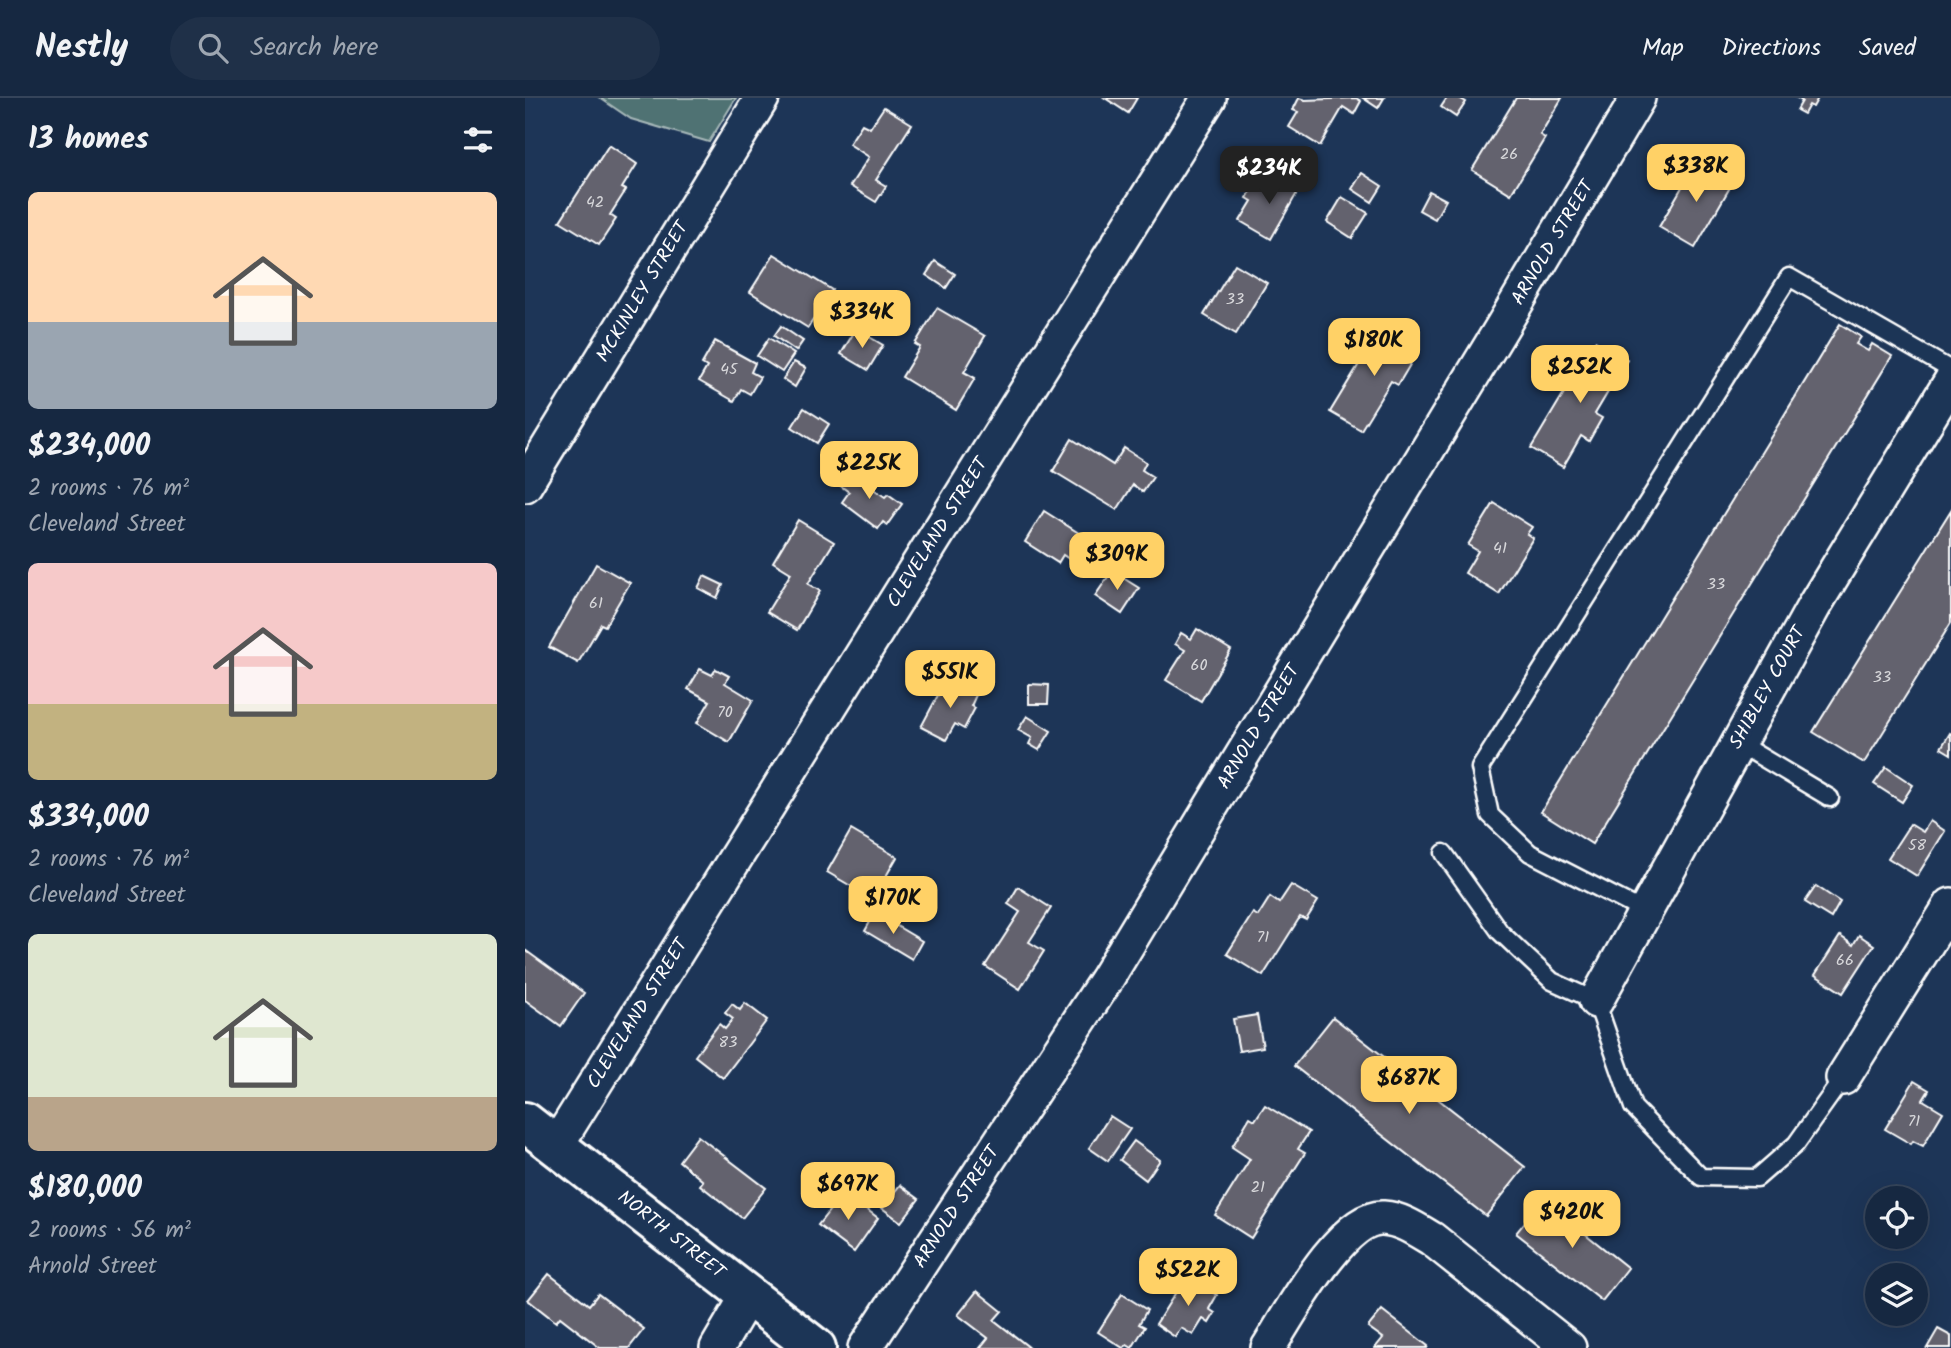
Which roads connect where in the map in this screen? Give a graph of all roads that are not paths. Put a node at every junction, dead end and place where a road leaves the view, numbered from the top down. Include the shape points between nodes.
1 (762, 98) edge
2 (1209, 98) edge
3 (1638, 98) edge
4 (1951, 370) edge
5 (1951, 381) edge
6 (525, 485) edge
7 (1738, 743) junction
8 (1830, 798) dead end
9 (1444, 853) dead end
10 (1951, 905) edge
11 (1645, 912) junction
12 (1596, 1001) junction
13 (1843, 1078) joint
14 (525, 1122) edge
15 (556, 1146) junction
16 (748, 1295) junction
17 (717, 1348) edge
18 (816, 1348) edge
19 (865, 1348) edge
20 (1268, 1348) edge
21 (1569, 1348) edge

1 - 6 street, MCKINLEY STREET
2 - 15 street, CLEVELAND STREET
3 - 19 street, ARNOLD STREET via 1106,980
4 - 11 lane via 1789,277 1480,768 1490,815 1530,853
5 - 7 street, SHIBLEY COURT via 1814,606
7 - 8 lane
7 - 11 street, SHIBLEY COURT
9 - 12 lane via 1500,932 1552,981
10 - 13 street
11 - 12 street, SHIBLEY COURT
12 - 13 lane via 1633,1107 1701,1177 1756,1178 1796,1144
14 - 15 main road, NORTH STREET
15 - 16 main road, NORTH STREET
16 - 17 street
16 - 18 main road, NORTH STREET
20 - 21 street via 1329,1253 1361,1224 1381,1217 1409,1225 1432,1239

